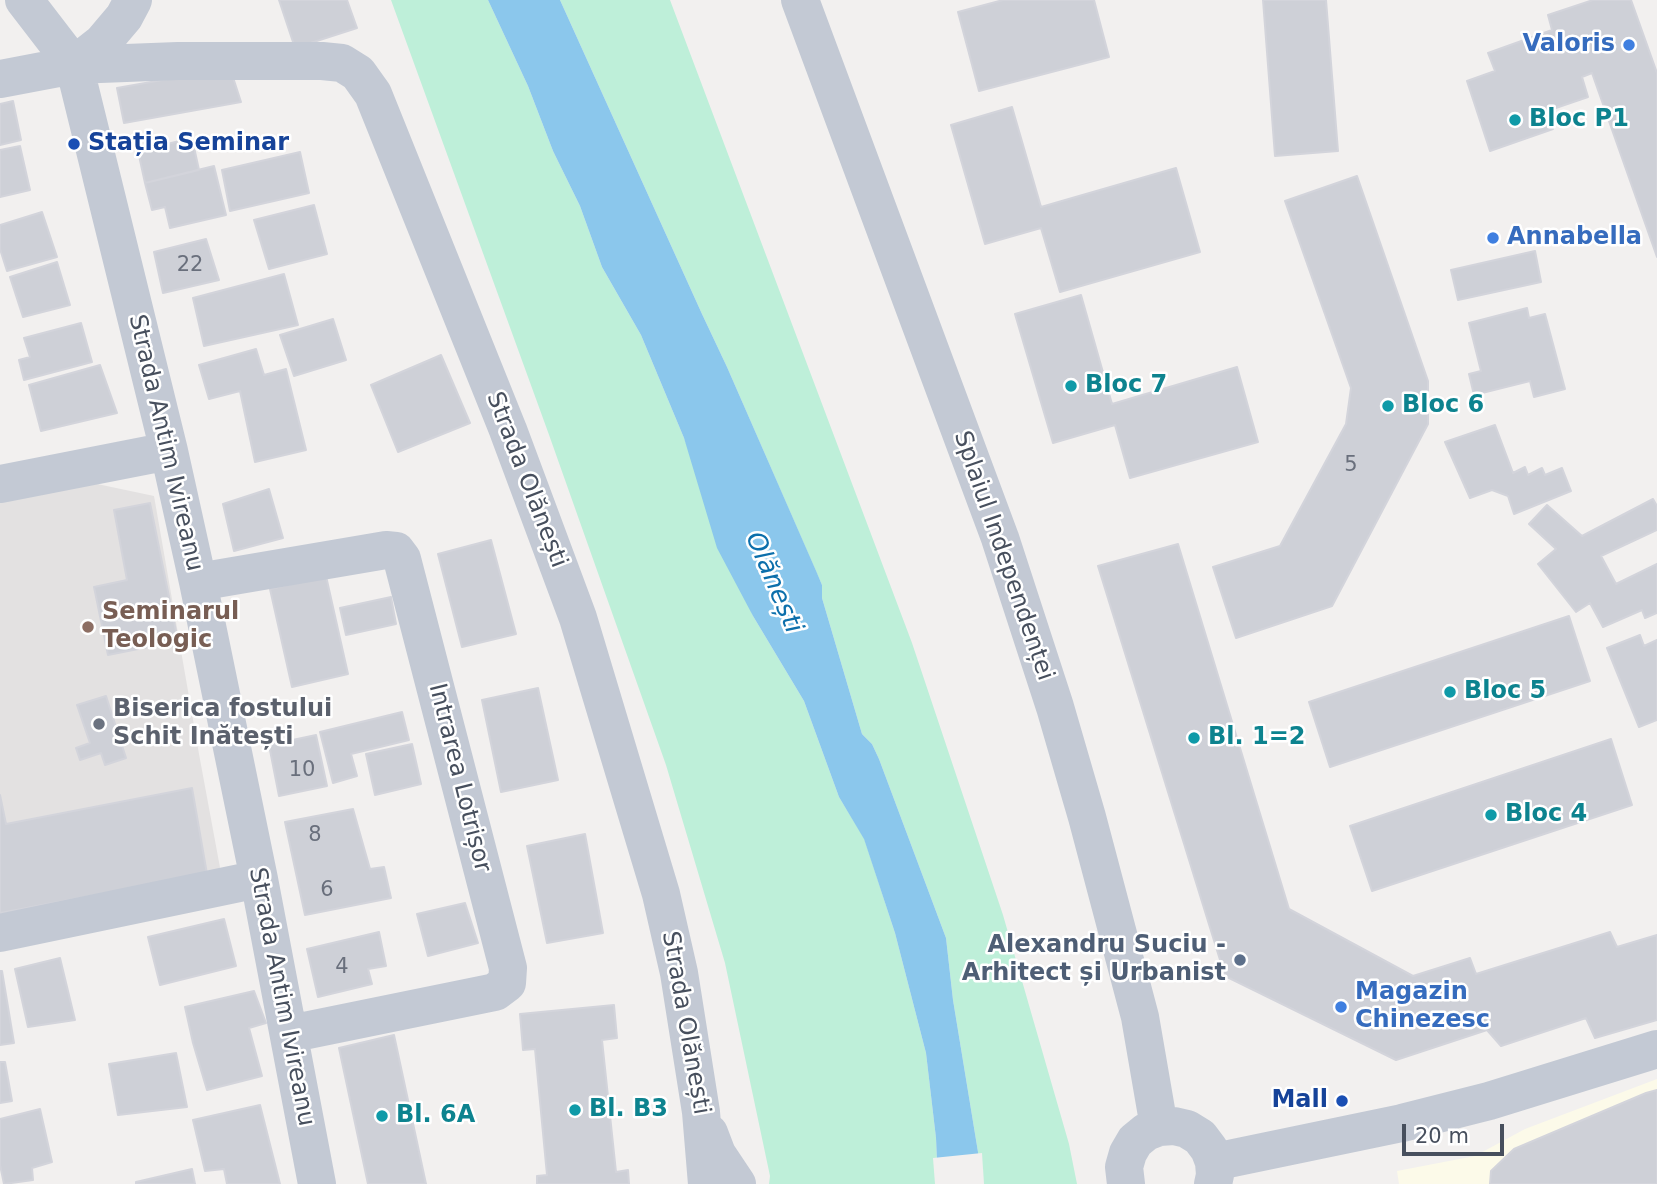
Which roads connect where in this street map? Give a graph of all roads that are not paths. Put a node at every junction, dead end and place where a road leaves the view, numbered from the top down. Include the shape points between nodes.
1 (24, 0) edge
2 (133, 0) edge
3 (800, 0) edge
4 (74, 65) junction
5 (0, 79) edge
6 (169, 451) junction
7 (0, 484) edge
8 (198, 582) junction
9 (259, 879) junction
10 (0, 933) edge
11 (289, 1034) junction
12 (1657, 1049) edge
13 (701, 1112) junction
14 (1159, 1126) junction
15 (1213, 1173) edge
16 (1117, 1183) edge
17 (317, 1184) edge
18 (706, 1184) edge
19 (737, 1184) edge

1 - 4 street
2 - 4 street via 102,43
3 - 14 street, Splaiul Independenței via 1000,538 1055,708 1140,1017
4 - 5 street
4 - 6 street, Strada Antim Ivireanu
4 - 13 street, Strada Olănești via 191,60 342,63 358,72 373,94 578,618 661,894
6 - 7 street
6 - 8 street, Strada Antim Ivireanu
8 - 9 street, Strada Antim Ivireanu
8 - 11 street, Intrarea Lotrișor via 396,551 402,559 508,968 507,983 495,992
9 - 10 street
9 - 11 street, Strada Antim Ivireanu
11 - 17 street, Strada Antim Ivireanu
12 - 15 street via 1477,1104
13 - 18 street, Strada Olănești
13 - 19 street via 717,1154
14 - 15 street via 1187,1129 1200,1138 1209,1149
14 - 16 street via 1135,1141

